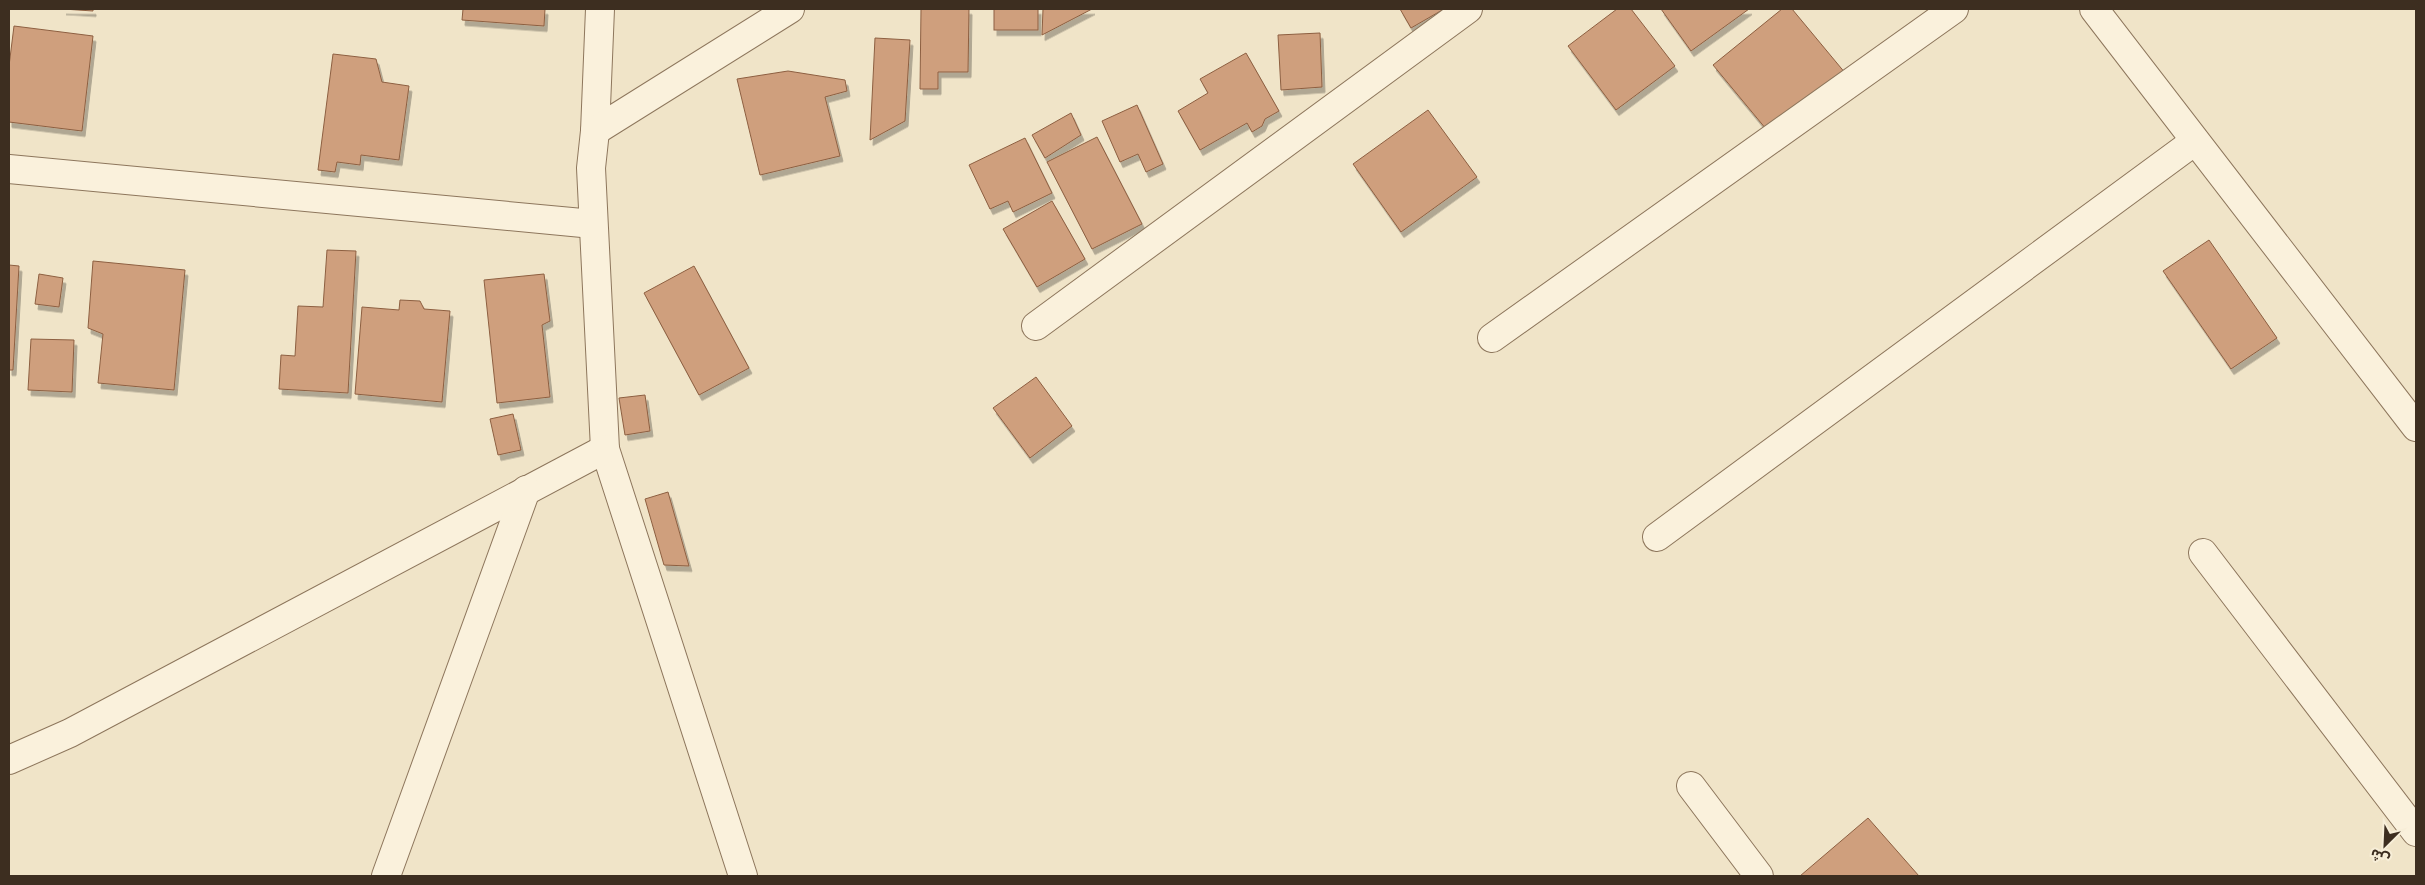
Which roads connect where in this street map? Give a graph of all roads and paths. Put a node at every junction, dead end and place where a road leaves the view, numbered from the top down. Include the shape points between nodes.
1 (600, 9) edge
2 (790, 9) edge
3 (1468, 9) edge
4 (1954, 9) edge
5 (2094, 9) edge
6 (595, 131) junction
7 (2195, 141) junction
8 (9, 169) edge
9 (594, 224) junction
10 (1036, 326) dead end
11 (1492, 338) dead end
12 (2416, 427) edge
13 (605, 449) junction
14 (526, 490) junction
15 (1657, 537) dead end
16 (2203, 553) dead end
17 (9, 760) edge
18 (1691, 786) dead end
19 (2416, 832) edge
20 (737, 873) edge
21 (386, 876) edge
22 (1759, 876) edge

1 - 6 street
2 - 6 street
3 - 10 street
4 - 11 street
5 - 7 street
6 - 9 street via 591,168
7 - 12 street
7 - 15 street
8 - 9 street
9 - 13 street
13 - 14 street
13 - 20 street
14 - 17 street via 70,733
14 - 21 street
16 - 19 street
18 - 22 street

